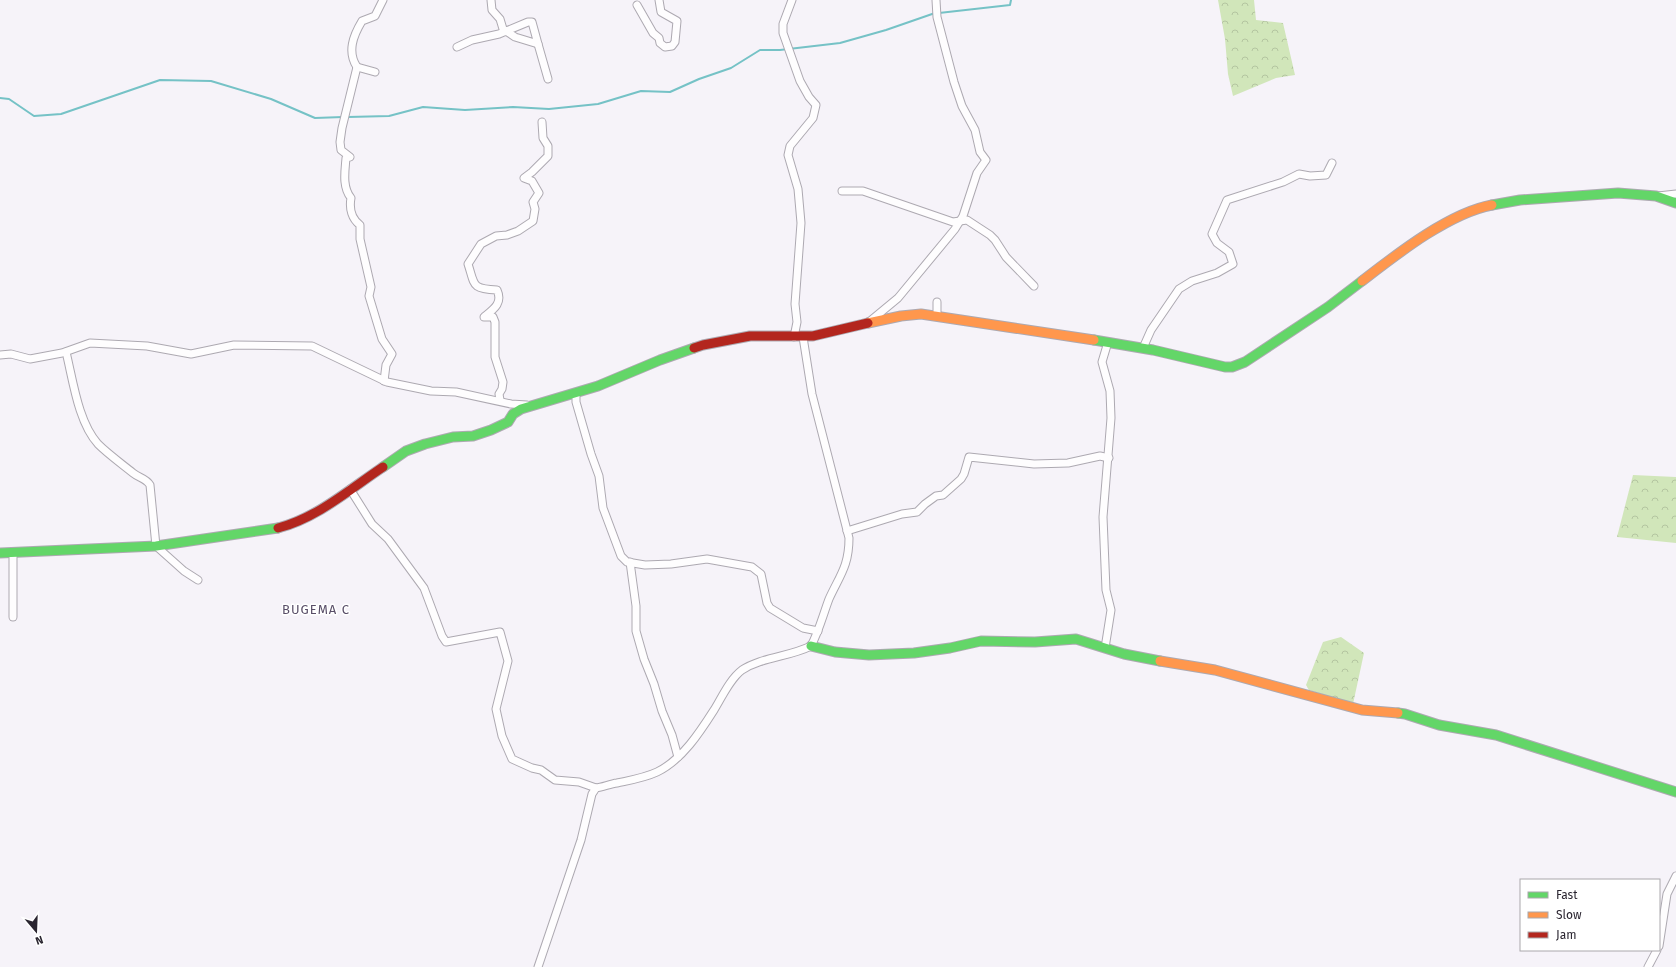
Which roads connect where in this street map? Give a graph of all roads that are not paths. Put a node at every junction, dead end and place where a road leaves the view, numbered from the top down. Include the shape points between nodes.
1 (383, 0) edge
2 (491, 0) edge
3 (659, 0) edge
4 (792, 0) edge
5 (936, 0) edge
6 (637, 4) dead end
7 (506, 31) junction
8 (538, 44) junction
9 (457, 47) dead end
10 (357, 67) junction
11 (375, 72) dead end
12 (548, 79) dead end
13 (542, 122) dead end
14 (1332, 163) dead end
15 (842, 191) dead end
16 (1676, 194) edge
17 (1656, 196) junction
18 (1676, 203) edge
19 (961, 220) junction
20 (1034, 286) dead end
21 (937, 302) dead end
22 (937, 316) junction
23 (866, 324) junction
24 (798, 337) junction
25 (1108, 342) junction
26 (1143, 348) junction
27 (66, 352) junction
28 (0, 355) edge
29 (384, 381) junction
30 (576, 394) junction
31 (500, 400) junction
32 (531, 405) junction
33 (1109, 458) junction
34 (350, 489) junction
35 (847, 531) junction
36 (156, 546) junction
37 (13, 552) junction
38 (0, 553) edge
39 (630, 562) junction
40 (198, 580) dead end
41 (13, 617) dead end
42 (818, 631) junction
43 (811, 646) junction
44 (1105, 648) junction
45 (678, 757) junction
46 (596, 788) junction
47 (1676, 792) edge
48 (1676, 876) edge
49 (1660, 940) edge
50 (1656, 951) edge
51 (540, 959) junction
52 (534, 967) edge
53 (538, 967) edge
54 (1648, 967) edge

1 - 10 street via 375,16 362,21 354,34 353,60
2 - 7 street via 492,10
3 - 6 street via 661,12 677,21 675,42 672,46 665,47 660,43
4 - 24 street via 782,24 783,33 800,81 816,104 813,118 790,146 788,155 798,189 801,223 795,304
5 - 19 street via 937,17 954,82 974,130 980,152 986,160 977,172
7 - 8 street via 515,37
7 - 8 street via 532,22
7 - 9 street
8 - 12 street
10 - 11 street
10 - 29 street via 340,142 341,150 350,157 346,158 346,193 351,198 353,220 360,225 360,239 371,288 369,296 382,339 392,354 386,365
13 - 31 street via 548,156 524,178 532,181 539,193 533,202 533,221 518,231 496,236 480,244 468,264 472,282 477,287 497,290 500,296 498,303 484,317 493,317 495,322 495,357 503,382
14 - 26 street via 1326,174 1299,174 1283,182 1227,200 1212,234 1217,243 1229,252 1233,264 1179,289 1151,330
15 - 19 street via 863,191 953,222
16 - 17 street
17 - 18 street
17 - 26 street via 1618,193 1520,200 1463,214 1449,220 1388,261 1328,308 1244,362 1232,367
19 - 20 street via 970,221 990,235 1006,257
19 - 23 street via 898,298
21 - 22 street
22 - 23 street via 912,315
22 - 25 street
23 - 24 street via 835,332
24 - 30 street via 750,336 703,345
24 - 35 street
25 - 26 street
25 - 33 street via 1102,362 1110,391
27 - 28 street via 30,359
27 - 29 street via 90,343 147,346 191,354 234,345 312,346
27 - 36 street via 78,403 92,435 109,453 150,485
29 - 31 street via 431,391 456,392
30 - 32 street
30 - 39 street via 576,402 600,480 603,508 620,556
31 - 32 street via 511,404
32 - 34 street via 512,414 508,422 491,430 473,436 453,437 406,451
33 - 35 street via 1100,456 1068,463 1034,464 969,457 961,479 917,512
33 - 44 street via 1103,538 1106,590 1111,610
34 - 36 street via 324,507 279,528
34 - 46 street via 372,524 388,539 424,588 446,642 500,632 508,660 496,709 502,736 512,759 541,770 556,780 583,783
35 - 42 street via 849,549 846,565
36 - 37 street
36 - 40 street
37 - 38 street
37 - 41 street
39 - 42 street via 645,565 707,560 752,567 760,574 770,608 803,628
39 - 45 street via 636,606 636,631
42 - 43 street
43 - 44 street via 835,652 869,655 914,653 982,641 1035,642 1076,639
43 - 45 street via 742,671
44 - 47 street via 1172,664 1215,670 1362,710 1406,714 1439,725 1496,735
45 - 46 street via 658,771 643,777
46 - 51 street
48 - 49 street via 1667,894
50 - 54 street
51 - 52 street
51 - 53 street

